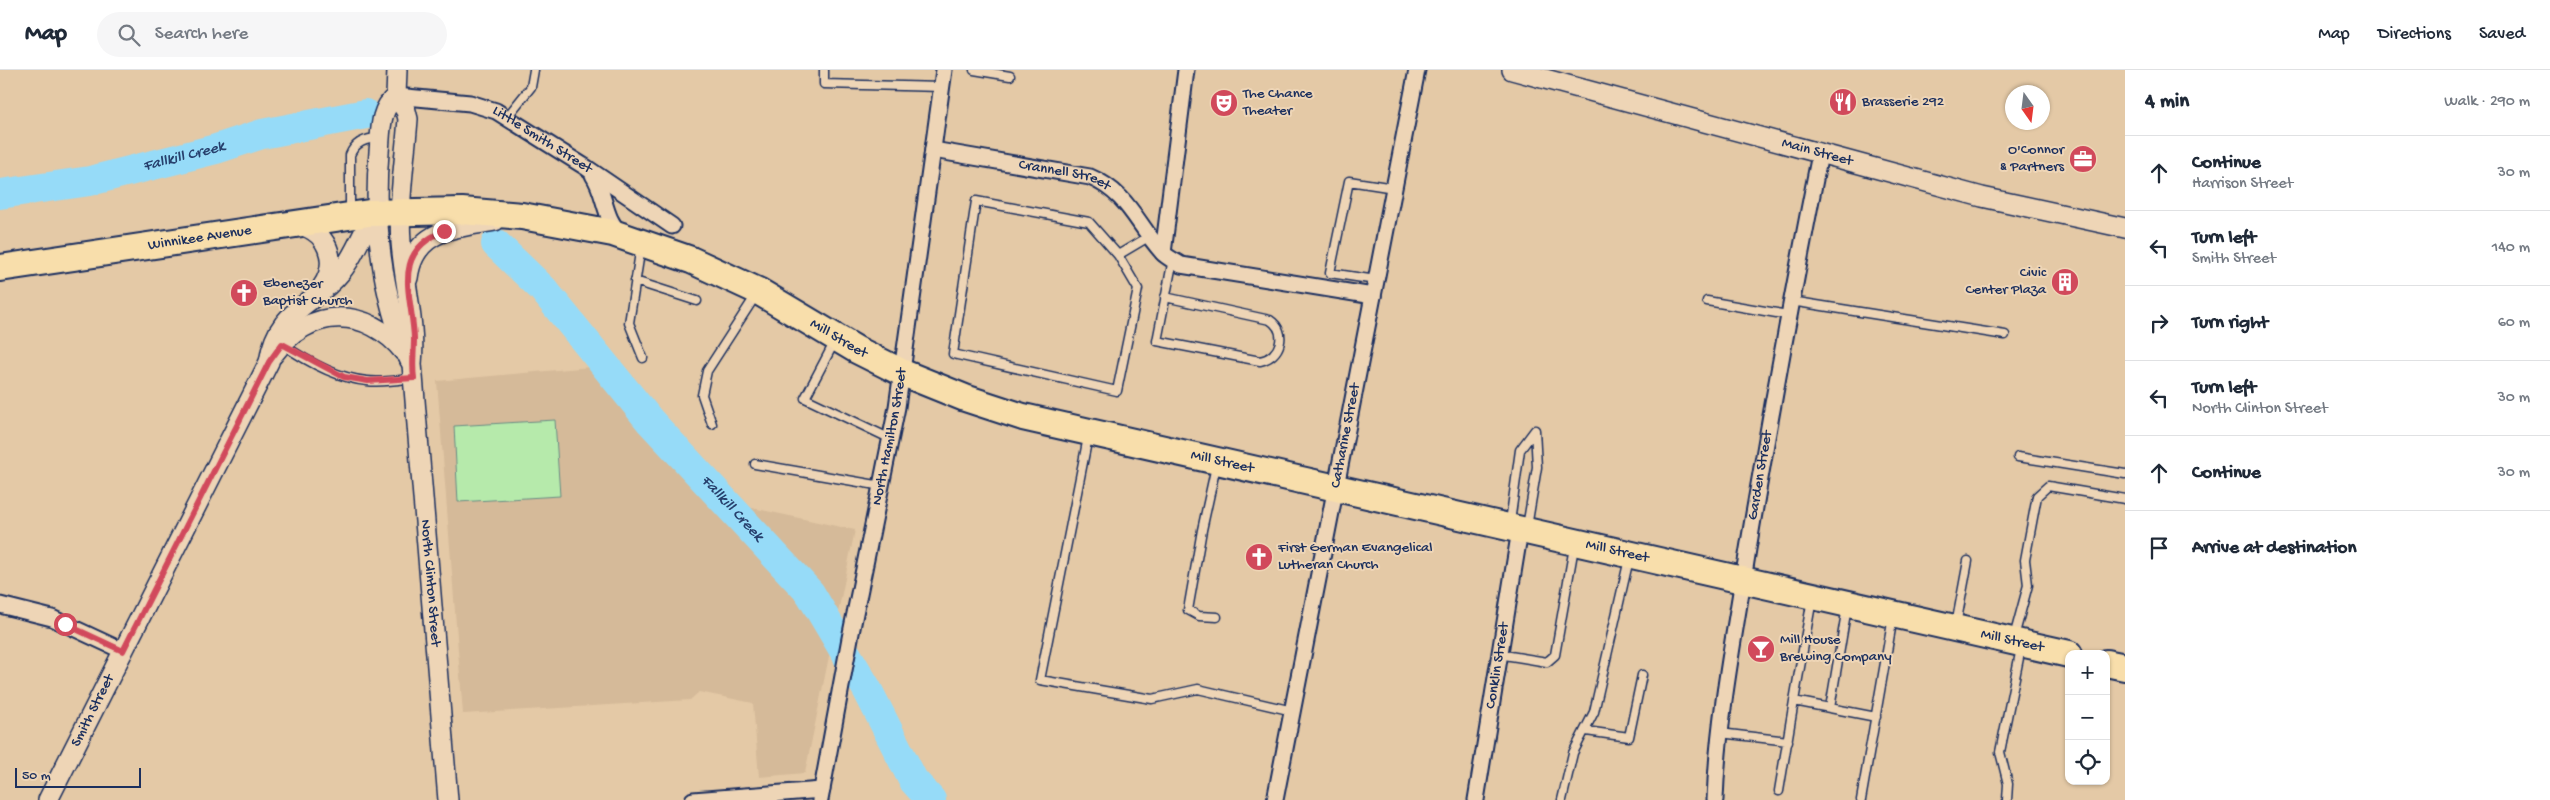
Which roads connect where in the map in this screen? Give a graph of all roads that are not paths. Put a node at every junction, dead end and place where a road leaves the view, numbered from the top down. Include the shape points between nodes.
1 (397, 70) edge
2 (534, 70) edge
3 (824, 70) edge
4 (944, 70) edge
5 (974, 70) edge
6 (1186, 70) edge
7 (1417, 70) edge
8 (1512, 70) edge
9 (1010, 76) dead end
10 (942, 87) junction
11 (396, 96) junction
12 (506, 117) junction
13 (380, 138) junction
14 (933, 150) junction
15 (1820, 154) junction
16 (586, 168) junction
17 (1394, 188) junction
18 (388, 212) junction
19 (350, 215) junction
20 (522, 216) junction
21 (294, 223) junction
22 (672, 226) dead end
23 (2125, 228) edge
24 (1150, 236) junction
25 (635, 240) junction
26 (1118, 255) junction
27 (1168, 256) junction
28 (0, 268) edge
29 (1376, 280) junction
30 (635, 281) junction
31 (406, 292) junction
32 (758, 292) junction
33 (316, 294) junction
34 (1373, 296) junction
35 (1165, 297) junction
36 (697, 301) dead end
37 (1707, 301) dead end
38 (1790, 308) junction
39 (2005, 335) dead end
40 (837, 338) junction
41 (282, 344) junction
42 (643, 358) dead end
43 (269, 362) junction
44 (413, 371) junction
45 (903, 373) junction
46 (712, 424) dead end
47 (1089, 433) junction
48 (891, 439) junction
49 (2018, 457) dead end
50 (1217, 461) junction
51 (755, 464) dead end
52 (2125, 474) edge
53 (882, 486) junction
54 (1336, 488) junction
55 (2125, 499) edge
56 (1518, 530) junction
57 (1575, 542) junction
58 (1630, 555) junction
59 (1968, 561) dead end
60 (1743, 581) junction
61 (1812, 597) junction
62 (0, 605) edge
63 (1847, 605) junction
64 (1894, 616) junction
65 (1216, 617) dead end
66 (1955, 629) junction
67 (2017, 643) junction
68 (123, 651) junction
69 (2065, 653) edge
70 (1498, 654) junction
71 (2110, 664) edge
72 (2125, 667) edge
73 (1642, 675) dead end
74 (1794, 701) junction
75 (1830, 708) junction
76 (1292, 711) junction
77 (1876, 717) junction
78 (1586, 731) junction
79 (1720, 733) junction
80 (1788, 741) junction
81 (1779, 792) dead end
82 (821, 795) edge
83 (48, 800) edge
84 (448, 800) edge
85 (693, 800) edge
86 (1275, 800) edge
87 (1476, 800) edge
88 (1562, 800) edge
89 (1715, 800) edge
90 (1861, 800) edge
91 (2008, 800) edge

1 - 11 street
2 - 12 lane via 531,87
3 - 10 lane via 824,84
4 - 10 street, North Hamilton Street
5 - 9 lane
6 - 27 street
7 - 17 street, Catharine Street
8 - 15 street, Main Street
10 - 14 street, North Hamilton Street
11 - 12 street, Little Smith Street via 470,103
11 - 13 street, North Clinton Street via 384,109
11 - 18 street, North Clinton Street via 408,119
12 - 16 street, Little Smith Street
13 - 18 street, North Clinton Street
13 - 19 lane via 367,138 353,148 350,155
14 - 24 street, Crannell Street via 1090,177 1107,184 1123,198
14 - 45 street, North Hamilton Street
15 - 23 street, Main Street via 1982,198
15 - 38 street, Garden Street
16 - 22 street, Little Smith Street
16 - 25 street via 601,188 614,228
17 - 29 street, Catharine Street
17 - 29 lane via 1349,182 1330,273
18 - 19 highway, Winnikee Avenue
18 - 20 highway, Mill Street via 462,211
18 - 31 street, North Clinton Street via 401,244
18 - 33 street, Smith Street via 365,228 346,266
18 - 44 street, North Clinton Street via 379,240 396,323
19 - 21 highway, Winnikee Avenue
20 - 25 highway, Mill Street via 582,226
20 - 31 street via 457,227 427,239 411,264
21 - 28 highway, Winnikee Avenue
21 - 33 street via 314,231 329,248 330,273
24 - 26 lane
24 - 27 street, Crannell Street
25 - 30 lane
25 - 32 highway, Mill Street via 699,263
26 - 26 lane via 1089,222 976,200 953,354 1117,391 1138,289
27 - 34 street via 1181,265
27 - 35 lane
29 - 34 street, Catharine Street
30 - 36 lane
30 - 42 lane via 629,323
31 - 44 street, North Clinton Street via 414,340
32 - 40 highway, Mill Street
32 - 46 lane via 707,371 702,395
33 - 43 street, Smith Street via 284,322 273,342
34 - 54 street, Catharine Street
35 - 35 lane via 1157,341 1260,361 1276,354 1281,333 1270,320
37 - 38 lane
38 - 39 lane
38 - 60 street, Garden Street
40 - 45 highway, Mill Street
40 - 48 lane via 804,398
41 - 43 street
41 - 44 lane via 344,377 368,381
41 - 44 street via 310,324 348,318 380,330 397,344
43 - 68 street, Smith Street
44 - 84 street, North Clinton Street
45 - 47 highway, Mill Street via 996,409
45 - 48 street, North Hamilton Street
47 - 50 highway, Mill Street
47 - 76 lane via 1040,680 1152,699 1198,689
48 - 53 street, North Hamilton Street
49 - 52 lane
50 - 54 highway, Mill Street
50 - 65 lane via 1188,610 1199,616
51 - 53 lane
53 - 82 street, North Hamilton Street
54 - 56 highway, Mill Street
54 - 76 street, Catharine Street
55 - 67 lane via 2048,486 2040,492 2025,560 2028,586
56 - 56 lane via 1537,467 1535,430 1520,450
56 - 57 highway, Mill Street
56 - 70 street, Conklin Street
57 - 58 highway, Mill Street
57 - 70 lane via 1555,655 1547,662
58 - 60 highway, Mill Street
58 - 78 lane via 1594,712
59 - 66 lane
60 - 61 highway, Mill Street
60 - 79 street, Garden Street
61 - 63 highway, Mill Street
61 - 74 lane
62 - 68 street via 52,618
63 - 64 highway, Mill Street
63 - 75 lane
64 - 66 highway, Mill Street
64 - 77 lane
66 - 67 highway, Mill Street
67 - 69 highway, Mill Street
67 - 91 lane via 2000,752 2008,784
68 - 83 street, Smith Street
70 - 87 street, Conklin Street
71 - 72 highway
73 - 78 lane via 1629,737
74 - 75 lane
74 - 80 lane
75 - 77 lane
76 - 86 street, Catharine Street
77 - 90 lane
78 - 88 lane via 1573,754
79 - 80 lane
79 - 89 street, Garden Street
80 - 81 lane
82 - 85 street

